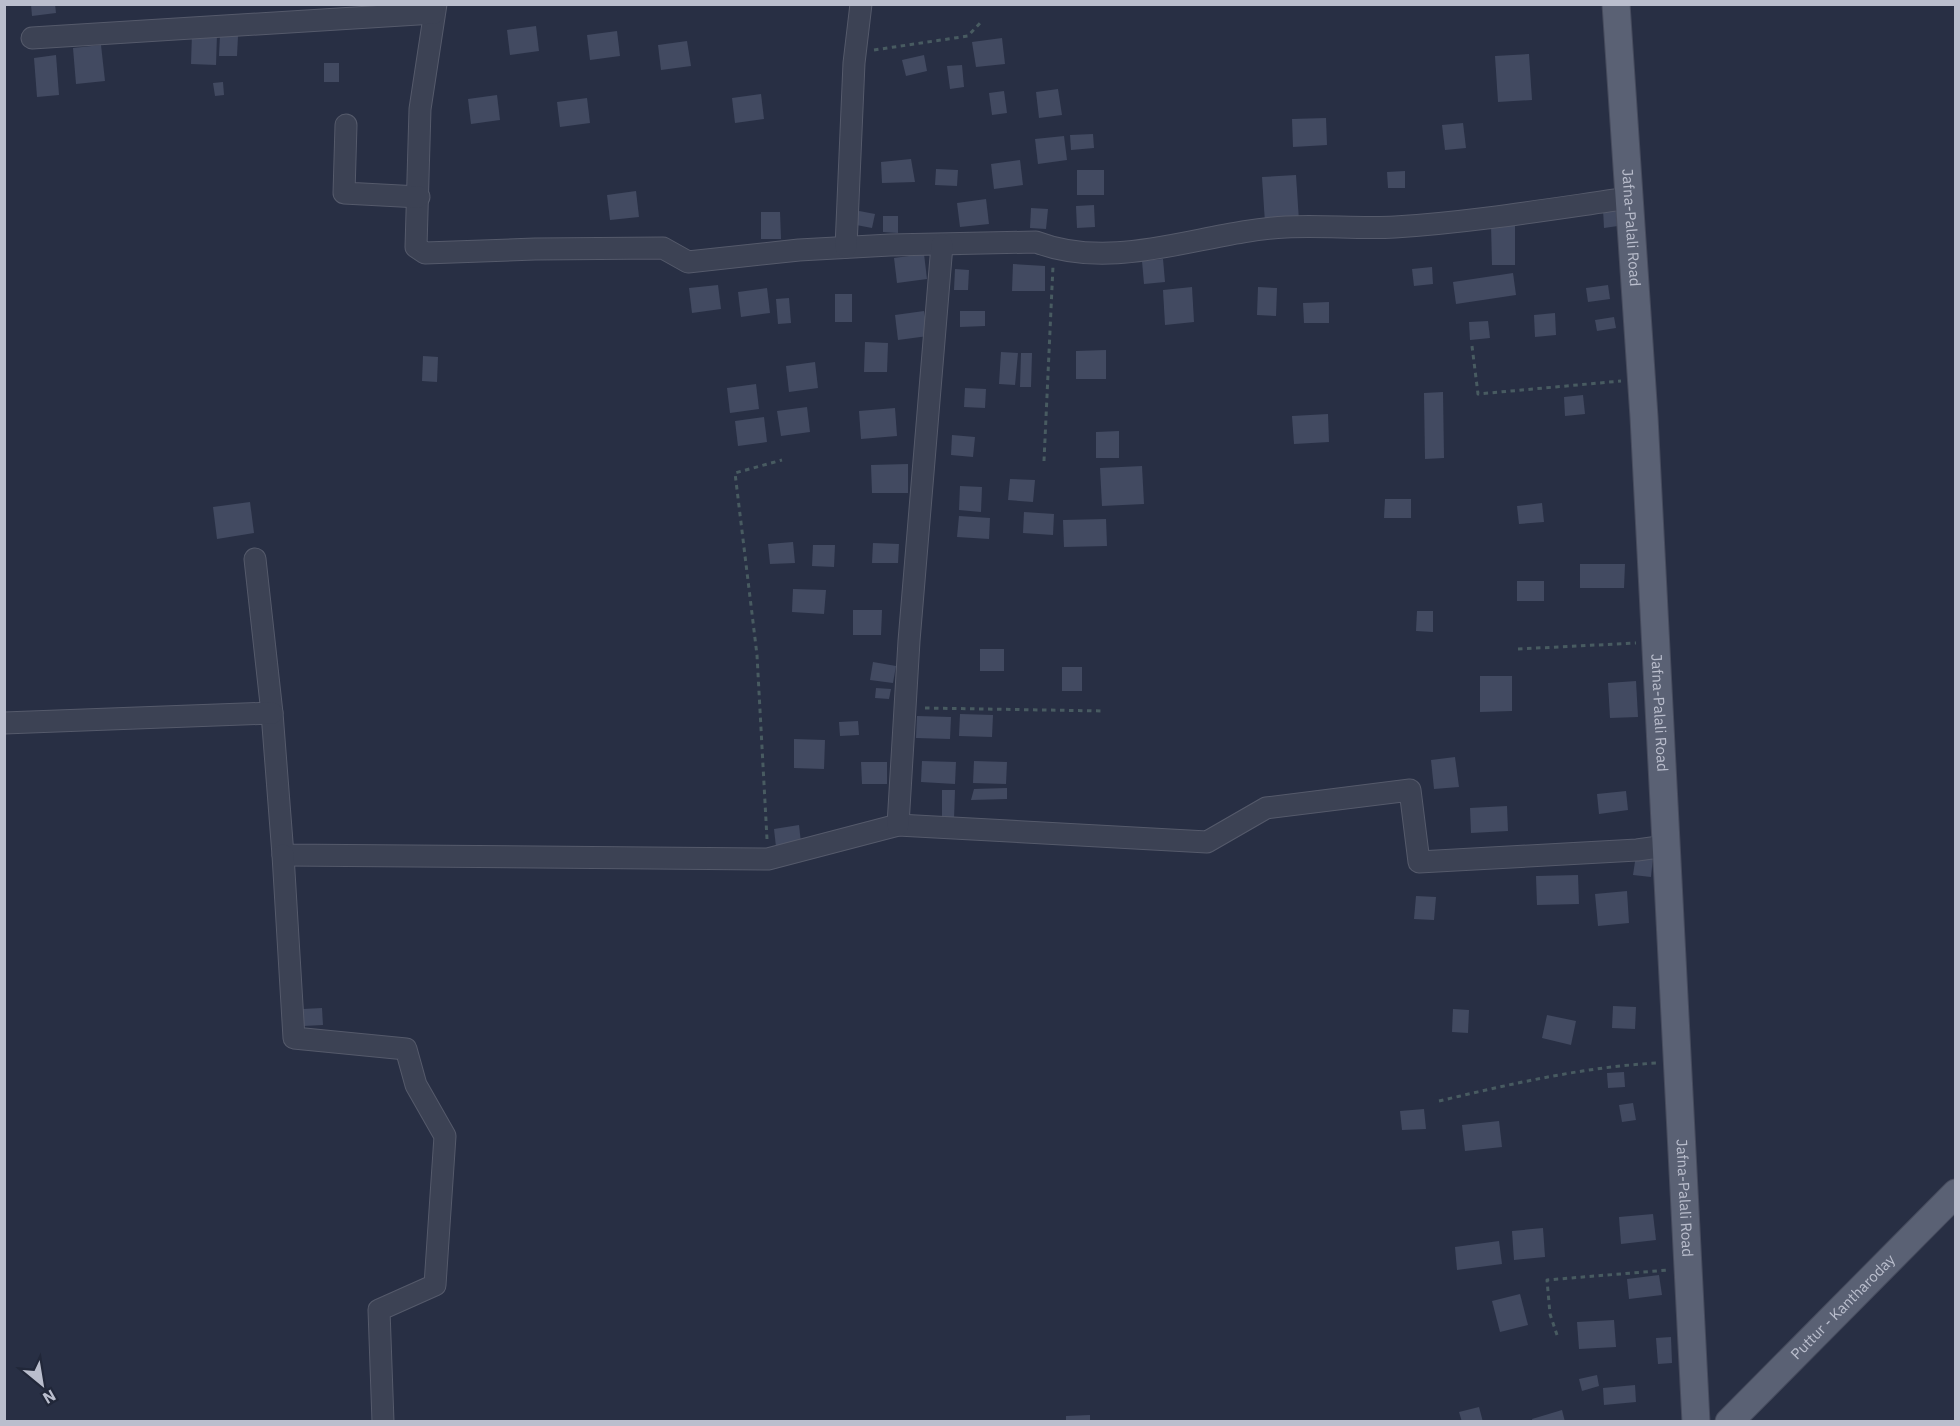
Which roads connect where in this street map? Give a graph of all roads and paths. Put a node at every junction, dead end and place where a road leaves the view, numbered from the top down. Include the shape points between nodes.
1 (861, 4) edge
2 (1616, 4) edge
3 (435, 9) edge
4 (981, 22) dead end
5 (32, 39) dead end
6 (855, 53) junction
7 (346, 125) dead end
8 (419, 197) junction
9 (1629, 198) junction
10 (942, 245) junction
11 (846, 248) junction
12 (1054, 249) junction
13 (1472, 346) dead end
14 (1641, 380) junction
15 (782, 460) dead end
16 (1044, 461) dead end
17 (255, 559) dead end
18 (1655, 642) junction
19 (1518, 649) dead end
20 (905, 708) junction
21 (1104, 711) dead end
22 (272, 713) junction
23 (4, 723) edge
24 (898, 825) junction
25 (1666, 846) junction
26 (284, 855) junction
27 (768, 859) junction
28 (1677, 1062) junction
29 (1439, 1101) dead end
30 (1956, 1193) edge
31 (1688, 1269) junction
32 (1557, 1335) dead end
33 (383, 1422) edge
34 (1696, 1422) edge
35 (1729, 1422) edge

1 - 6 street
2 - 9 main road, Jafna-Palali Road
3 - 5 street
3 - 8 street via 420,109
4 - 6 path via 968,36
6 - 11 street
7 - 8 street via 344,193
8 - 11 street via 416,247 425,253 663,248 688,262
9 - 12 street via 1394,227 1285,227 1127,254
9 - 14 main road, Jafna-Palali Road
10 - 11 street
10 - 12 street via 1036,242
10 - 20 street
12 - 16 path
13 - 14 path via 1478,394
14 - 18 main road, Jafna-Palali Road
15 - 27 path via 735,472 757,655
17 - 22 street
18 - 19 path
18 - 25 main road, Jafna-Palali Road
20 - 21 path
20 - 24 street
22 - 23 street
22 - 26 street
24 - 25 street via 1207,842 1266,808 1410,790 1419,862
24 - 27 street
25 - 28 main road, Jafna-Palali Road
26 - 27 street
26 - 33 street via 294,1038 406,1049 417,1085 445,1137 435,1285 379,1310
28 - 29 path via 1631,1064 1528,1080
28 - 31 main road, Jafna-Palali Road
30 - 35 main road, Puttur - Kantharoday
31 - 32 path via 1547,1280 1550,1314
31 - 34 main road, Jafna-Palali Road

